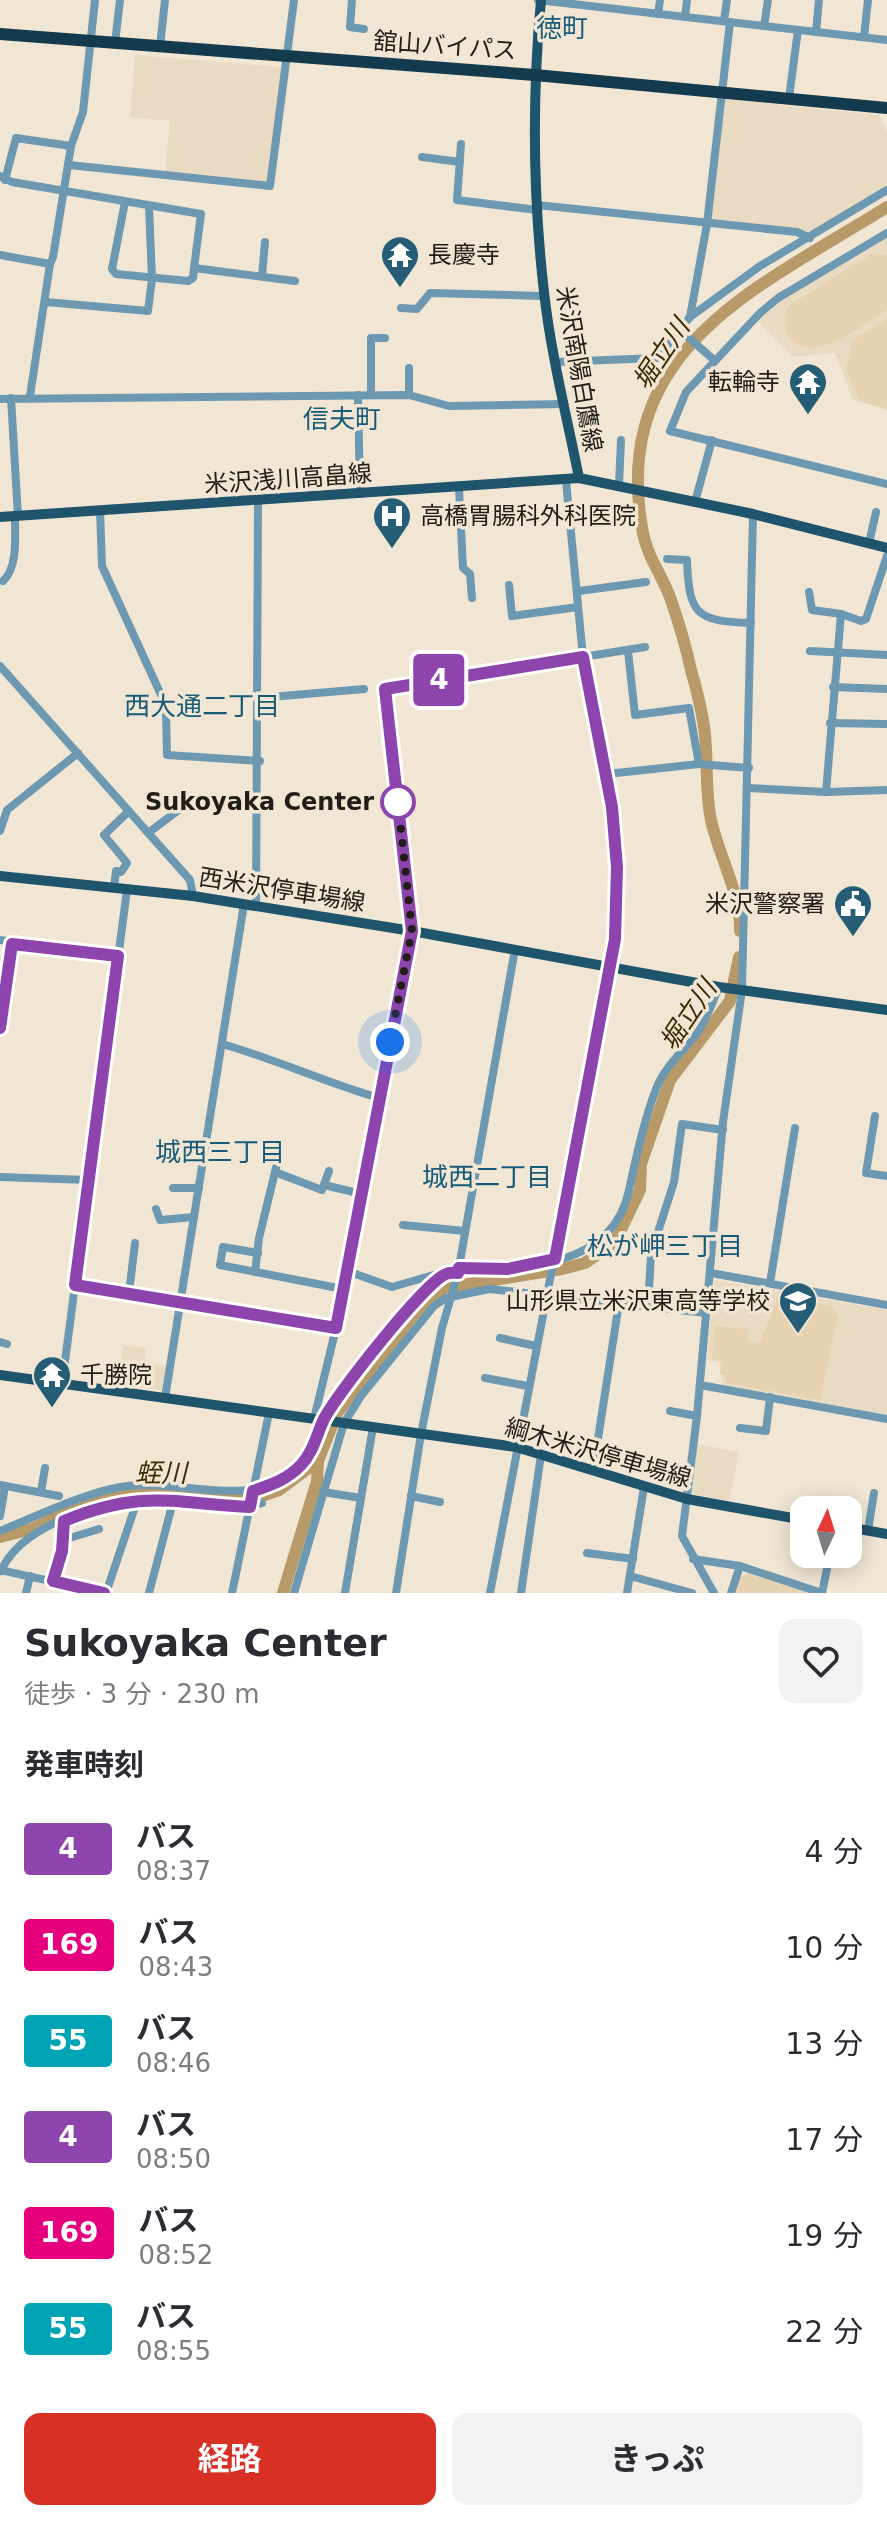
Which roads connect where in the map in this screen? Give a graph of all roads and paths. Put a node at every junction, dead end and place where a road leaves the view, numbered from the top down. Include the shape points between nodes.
1 (95, 0) edge
2 (120, 0) edge
3 (165, 0) edge
4 (294, 0) edge
5 (352, 0) edge
6 (540, 0) edge
7 (660, 0) edge
8 (687, 0) edge
9 (727, 0) edge
10 (768, 0) edge
11 (819, 0) edge
12 (868, 0) edge
13 (621, 5) edge
14 (658, 14) junction
15 (685, 17) junction
16 (727, 22) junction
17 (764, 26) junction
18 (364, 29) dead end
19 (798, 30) junction
20 (816, 32) junction
21 (0, 34) edge
22 (864, 37) junction
23 (887, 40) edge
24 (89, 41) junction
25 (115, 43) junction
26 (160, 46) junction
27 (288, 56) junction
28 (535, 75) junction
29 (721, 92) junction
30 (789, 98) junction
31 (887, 108) edge
32 (461, 144) dead end
33 (71, 146) junction
34 (422, 157) dead end
35 (460, 162) junction
36 (69, 165) junction
37 (3, 178) edge
38 (887, 190) edge
39 (65, 191) junction
40 (125, 202) junction
41 (149, 206) junction
42 (537, 208) junction
43 (707, 224) junction
44 (887, 233) edge
45 (810, 238) junction
46 (265, 242) dead end
47 (0, 255) edge
48 (50, 264) junction
49 (194, 268) junction
50 (262, 276) junction
51 (152, 279) junction
52 (295, 281) dead end
53 (544, 296) junction
54 (46, 302) junction
55 (401, 308) dead end
56 (690, 317) junction
57 (680, 330) junction
58 (385, 338) dead end
59 (710, 357) junction
60 (555, 362) junction
61 (409, 368) dead end
62 (358, 395) junction
63 (371, 395) junction
64 (409, 395) junction
65 (30, 396) junction
66 (11, 398) junction
67 (0, 399) edge
68 (564, 404) junction
69 (621, 440) dead end
70 (712, 440) junction
71 (579, 478) junction
72 (566, 481) junction
73 (887, 484) edge
74 (621, 486) junction
75 (459, 488) junction
76 (360, 494) junction
77 (258, 501) junction
78 (695, 502) junction
79 (100, 510) junction
80 (876, 512) dead end
81 (753, 514) junction
82 (17, 516) junction
83 (0, 517) edge
84 (869, 543) junction
85 (887, 548) edge
86 (887, 556) edge
87 (667, 559) dead end
88 (3, 581) dead end
89 (646, 582) dead end
90 (509, 585) dead end
91 (579, 591) junction
92 (809, 592) dead end
93 (472, 598) dead end
94 (578, 607) junction
95 (841, 614) junction
96 (751, 623) junction
97 (645, 647) dead end
98 (628, 651) junction
99 (810, 651) dead end
100 (836, 652) junction
101 (887, 655) edge
102 (583, 657) junction
103 (0, 666) edge
104 (833, 687) junction
105 (364, 689) dead end
106 (887, 689) edge
107 (259, 698) junction
108 (830, 723) junction
109 (887, 724) edge
110 (78, 753) junction
111 (260, 761) junction
112 (699, 764) junction
113 (749, 768) junction
114 (607, 774) junction
115 (748, 788) junction
116 (887, 790) edge
117 (826, 792) junction
118 (0, 802) edge
119 (184, 806) dead end
120 (7, 810) junction
121 (129, 811) junction
122 (0, 831) edge
123 (148, 833) junction
124 (0, 876) edge
125 (114, 888) junction
126 (127, 890) junction
127 (193, 896) junction
128 (244, 904) junction
129 (256, 906) junction
130 (412, 931) junction
131 (0, 940) edge
132 (12, 944) junction
133 (515, 949) junction
134 (118, 956) junction
135 (613, 968) junction
136 (719, 987) junction
137 (741, 990) junction
138 (2, 998) edge
139 (887, 1010) edge
140 (0, 1028) edge
141 (222, 1044) junction
142 (379, 1098) junction
143 (875, 1116) dead end
144 (795, 1128) dead end
145 (723, 1130) junction
146 (280, 1151) dead end
147 (329, 1171) dead end
148 (275, 1172) junction
149 (887, 1176) edge
150 (0, 1177) edge
151 (88, 1180) junction
152 (324, 1185) junction
153 (173, 1188) dead end
154 (199, 1188) junction
155 (362, 1194) junction
156 (156, 1209) dead end
157 (194, 1217) junction
158 (403, 1225) dead end
159 (465, 1231) junction
160 (135, 1243) dead end
161 (258, 1253) junction
162 (555, 1262) junction
163 (347, 1271) junction
164 (255, 1272) junction
165 (458, 1272) junction
166 (711, 1273) junction
167 (445, 1274) junction
168 (770, 1283) junction
169 (75, 1285) junction
170 (343, 1289) junction
171 (129, 1293) junction
172 (547, 1296) junction
173 (452, 1297) junction
174 (182, 1301) junction
175 (619, 1303) junction
176 (887, 1305) edge
177 (648, 1307) junction
178 (706, 1313) junction
179 (336, 1328) junction
180 (500, 1338) dead end
181 (536, 1346) junction
182 (0, 1375) edge
183 (485, 1378) dead end
184 (62, 1384) junction
185 (700, 1385) junction
186 (528, 1386) junction
187 (770, 1397) junction
188 (165, 1398) junction
189 (670, 1411) dead end
190 (269, 1413) junction
191 (697, 1416) junction
192 (887, 1419) edge
193 (321, 1420) junction
194 (342, 1423) junction
195 (373, 1427) junction
196 (740, 1428) dead end
197 (421, 1434) junction
198 (516, 1447) junction
199 (541, 1455) junction
200 (45, 1468) dead end
201 (593, 1471) junction
202 (3, 1485) edge
203 (644, 1487) junction
204 (41, 1492) junction
205 (323, 1492) junction
206 (874, 1493) dead end
207 (59, 1496) dead end
208 (411, 1496) junction
209 (174, 1498) junction
210 (361, 1498) junction
211 (251, 1499) junction
212 (687, 1499) junction
213 (137, 1501) junction
214 (440, 1502) dead end
215 (262, 1503) dead end
216 (0, 1516) edge
217 (790, 1517) edge
218 (64, 1521) junction
219 (99, 1529) dead end
220 (862, 1530) edge
221 (0, 1531) edge
222 (868, 1531) junction
223 (887, 1534) edge
224 (63, 1540) junction
225 (587, 1553) dead end
226 (633, 1559) junction
227 (693, 1559) junction
228 (740, 1566) junction
229 (827, 1568) edge
230 (1, 1570) edge
231 (30, 1576) junction
232 (630, 1576) junction
233 (53, 1581) junction
234 (656, 1588) edge
235 (72, 1590) edge
236 (26, 1593) edge
237 (105, 1593) edge
238 (149, 1593) edge
239 (232, 1593) edge
240 (294, 1593) edge
241 (345, 1593) edge
242 (396, 1593) edge
243 (490, 1593) edge
244 (521, 1593) edge
245 (627, 1593) edge
246 (692, 1593) edge
247 (714, 1593) edge
248 (731, 1593) edge
249 (822, 1593) edge

1 - 24 street
2 - 25 street
3 - 26 street
4 - 27 street
5 - 18 street via 350,27
6 - 13 street
6 - 28 main road, 米沢南陽白鷹線
7 - 14 street
8 - 15 street
9 - 16 street
10 - 17 street
11 - 20 street
12 - 22 street
13 - 14 street
14 - 15 street
15 - 16 street
16 - 17 street
16 - 29 street
17 - 19 street
19 - 20 street
19 - 30 street
20 - 22 street
21 - 24 highway, 舘山バイパス
22 - 23 street
24 - 25 highway, 舘山バイパス
24 - 33 street via 83,112
25 - 26 highway, 舘山バイパス
26 - 27 highway, 舘山バイパス
27 - 28 highway, 舘山バイパス
27 - 36 street via 270,186
28 - 29 highway, 舘山バイパス
28 - 42 main road, 米沢南陽白鷹線
29 - 30 highway, 舘山バイパス
29 - 43 street
30 - 31 highway, 舘山バイパス
32 - 35 street
33 - 36 street
33 - 37 street via 16,138
34 - 35 street
35 - 42 street via 457,200
36 - 39 street
37 - 39 street
38 - 45 street
39 - 40 street
39 - 48 street
40 - 41 street
40 - 51 street via 112,269
41 - 49 street via 201,214
41 - 51 street
42 - 43 street
42 - 53 main road, 米沢南陽白鷹線
43 - 45 street via 797,232
43 - 56 street
44 - 59 street via 778,298
45 - 56 street via 760,266
46 - 50 street
47 - 48 street
48 - 54 street
49 - 50 street
49 - 51 street via 188,281
50 - 52 street
51 - 54 street via 151,306 142,312
53 - 55 street via 430,293 417,309
53 - 60 main road, 米沢南陽白鷹線
54 - 65 street
56 - 57 street
57 - 59 street
57 - 60 street via 658,358
58 - 63 street via 371,338
59 - 70 street via 686,392 670,431
60 - 68 main road, 米沢南陽白鷹線
61 - 64 street
62 - 63 street
62 - 65 street
62 - 76 street
63 - 64 street
64 - 68 street via 449,406
65 - 66 street
66 - 67 street
66 - 82 street
68 - 71 main road, 米沢南陽白鷹線
69 - 74 street
70 - 73 street
70 - 78 street
71 - 72 main road, 米沢浅川高畠線
71 - 74 main road, 米沢南陽白鷹線
72 - 75 main road, 米沢浅川高畠線
72 - 91 street
74 - 78 main road, 米沢南陽白鷹線
75 - 76 main road, 米沢浅川高畠線
75 - 93 street via 463,568 470,574
76 - 77 main road, 米沢浅川高畠線
77 - 79 main road, 米沢浅川高畠線
77 - 107 street
78 - 81 main road, 米沢南陽白鷹線
79 - 82 main road, 米沢浅川高畠線
79 - 111 street via 102,566 162,697 167,755
80 - 84 street
81 - 84 main road, 米沢南陽白鷹線
81 - 96 street
82 - 83 main road, 米沢浅川高畠線
82 - 88 street via 13,556
84 - 85 main road, 米沢南陽白鷹線
86 - 95 street via 866,619
87 - 96 street via 687,560 688,596 696,613 714,622
89 - 91 street
90 - 94 street via 512,616
91 - 94 street
92 - 95 street via 812,610
94 - 102 street
95 - 100 street
96 - 113 street
97 - 98 street
98 - 102 street
98 - 112 street via 635,715 689,708
99 - 100 street
100 - 101 street
100 - 104 street
102 - 114 street
102 - 130 street via 385,689
103 - 110 street
104 - 106 street
104 - 108 street
105 - 107 street
107 - 111 street
108 - 109 street
108 - 117 street
110 - 120 street
110 - 121 street
111 - 129 street
112 - 113 street
112 - 114 street
113 - 115 street
114 - 135 street via 617,867
115 - 117 street
115 - 137 street
116 - 117 street
118 - 120 street
119 - 123 street
120 - 122 street
121 - 123 street
121 - 125 street via 104,835 127,863 116,871
123 - 127 street via 190,880
124 - 125 main road, 西米沢停車場線
125 - 126 main road, 西米沢停車場線
126 - 127 main road, 西米沢停車場線
126 - 134 street
127 - 128 main road, 西米沢停車場線
128 - 129 main road, 西米沢停車場線
128 - 141 street
129 - 130 main road, 西米沢停車場線
130 - 133 main road, 西米沢停車場線
130 - 142 street
131 - 132 street
132 - 134 street
132 - 138 street
133 - 135 main road, 西米沢停車場線
133 - 159 street
134 - 151 street
135 - 136 main road, 西米沢停車場線
135 - 162 street
136 - 137 main road, 西米沢停車場線
136 - 162 street via 696,1034 659,1083 613,1228 589,1249
137 - 139 main road, 西米沢停車場線
137 - 145 street
138 - 140 street
141 - 142 street
141 - 154 street
142 - 155 street
143 - 149 street via 866,1173
144 - 168 street
145 - 166 street
145 - 177 street via 682,1124 674,1182 651,1254
146 - 148 street
147 - 152 street
148 - 152 street via 322,1190
148 - 161 street
150 - 151 street
151 - 169 street
152 - 155 street
153 - 154 street
154 - 157 street
155 - 163 street
156 - 157 street via 160,1220
157 - 174 street
158 - 159 street
159 - 165 street
160 - 171 street
161 - 164 street
161 - 164 street via 223,1247 220,1265
162 - 165 street
162 - 172 street
163 - 167 street via 392,1287
163 - 170 street
164 - 170 street
165 - 167 street
165 - 173 street
166 - 168 street
166 - 178 street
167 - 193 street via 411,1307
168 - 176 street
169 - 171 street
169 - 184 street
170 - 179 street
171 - 174 street
172 - 173 street via 476,1289
172 - 175 street
172 - 181 street
173 - 194 street via 424,1317
173 - 197 street
174 - 179 street
174 - 188 street
175 - 177 street
175 - 201 street
177 - 178 street
178 - 185 street
179 - 193 street
180 - 181 street
181 - 186 street
182 - 184 main road, 綱木米沢停車場線
183 - 186 street
184 - 188 main road, 綱木米沢停車場線
185 - 187 street
185 - 191 street
186 - 198 street
187 - 192 street
187 - 196 street via 766,1431
188 - 190 main road, 綱木米沢停車場線
189 - 191 street
190 - 193 main road, 綱木米沢停車場線
190 - 211 street
191 - 212 street
193 - 194 main road, 綱木米沢停車場線
193 - 211 street via 310,1454 300,1466
194 - 195 main road, 綱木米沢停車場線
194 - 205 street
195 - 197 main road, 綱木米沢停車場線
195 - 210 street
197 - 198 main road, 綱木米沢停車場線
197 - 208 street
198 - 199 main road, 綱木米沢停車場線
198 - 243 street
199 - 201 main road, 綱木米沢停車場線
199 - 244 street
200 - 204 street
201 - 203 main road, 綱木米沢停車場線
202 - 204 street
202 - 216 street
203 - 212 main road, 綱木米沢停車場線
203 - 226 street
204 - 207 street
205 - 210 street
205 - 240 street
206 - 222 street
208 - 214 street
208 - 242 street
209 - 211 street
209 - 213 street
209 - 238 street
210 - 241 street
211 - 215 street
211 - 221 street via 177,1485 124,1486
211 - 239 street
212 - 217 main road, 綱木米沢停車場線
212 - 227 street via 682,1536
213 - 218 street via 116,1502
213 - 237 street
218 - 224 street
218 - 230 street via 26,1540
219 - 224 street
220 - 222 main road
222 - 223 main road
224 - 233 street
225 - 226 street
226 - 232 street
227 - 228 street
227 - 247 street
228 - 248 street
228 - 249 street
229 - 249 street
230 - 231 street
231 - 233 street
231 - 236 street
232 - 234 street
232 - 245 street
233 - 235 street
234 - 246 street
235 - 237 street

